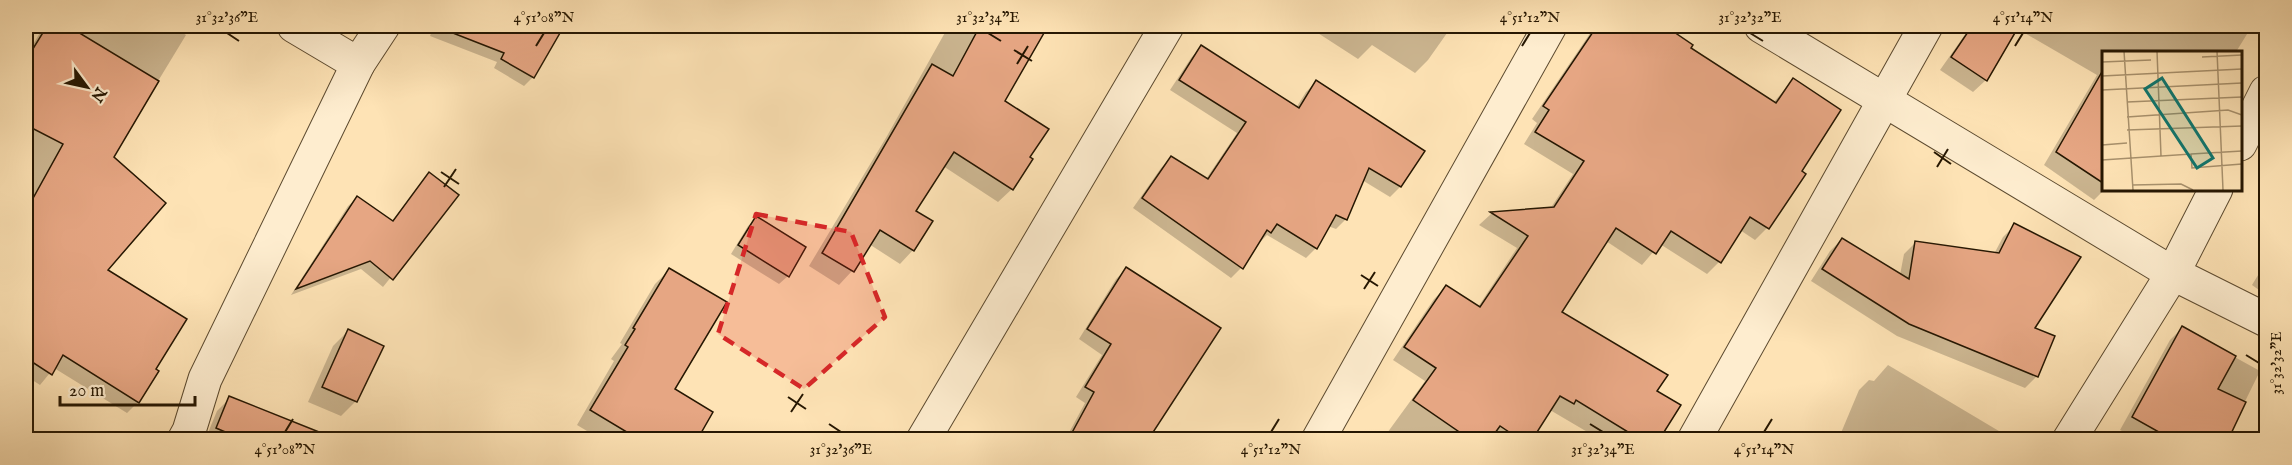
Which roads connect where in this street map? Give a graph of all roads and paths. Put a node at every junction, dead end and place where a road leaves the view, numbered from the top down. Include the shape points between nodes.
1 (294, 26) edge
2 (383, 26) edge
3 (1167, 26) edge
4 (1550, 26) edge
5 (1761, 26) edge
6 (1926, 26) edge
7 (358, 64) junction
8 (2266, 92) edge
9 (2241, 142) edge
10 (2215, 190) edge
11 (2266, 320) edge
12 (184, 440) edge
13 (923, 440) edge
14 (1318, 440) edge
15 (1694, 440) edge
16 (2069, 440) edge

1 - 7 street
2 - 7 street
3 - 13 street
4 - 14 street
5 - 11 street via 2172,273
6 - 15 street
7 - 12 street via 205,379
8 - 9 street
10 - 16 street via 2173,273

